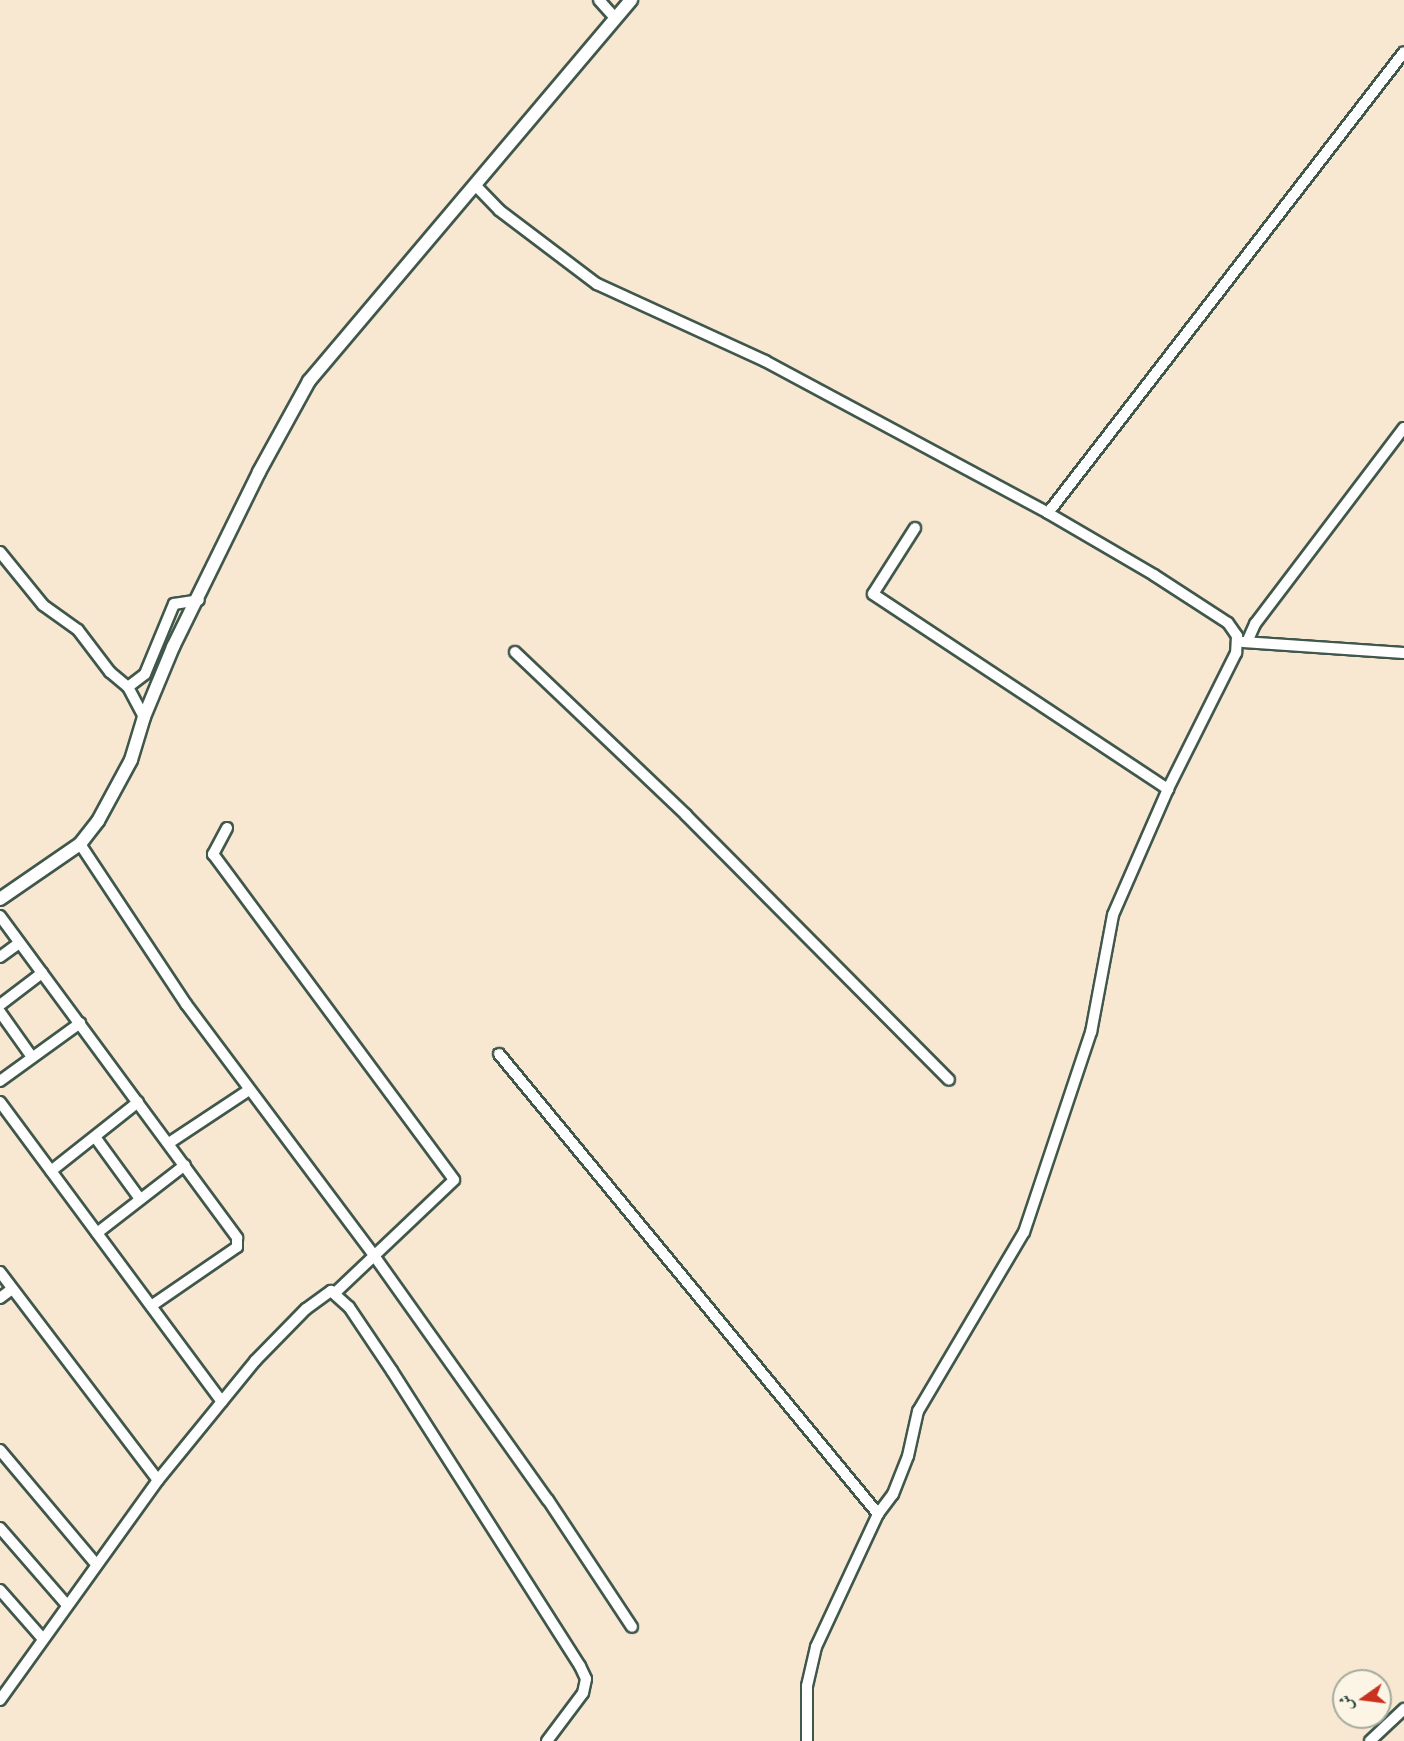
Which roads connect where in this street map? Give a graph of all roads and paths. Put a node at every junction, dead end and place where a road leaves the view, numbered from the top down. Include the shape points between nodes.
1 (599, 0) edge
2 (631, 0) edge
3 (615, 18) junction
4 (1404, 52) edge
5 (477, 188) junction
6 (1404, 428) edge
7 (1048, 513) junction
8 (915, 528) dead end
9 (0, 552) edge
10 (199, 600) junction
11 (1242, 642) junction
12 (516, 652) dead end
13 (1404, 653) edge
14 (128, 687) junction
15 (144, 717) junction
16 (1168, 789) junction
17 (227, 828) dead end
18 (81, 844) junction
19 (0, 899) edge
20 (0, 916) edge
21 (19, 943) junction
22 (0, 957) edge
23 (42, 973) junction
24 (0, 1005) edge
25 (0, 1012) edge
26 (80, 1023) junction
27 (499, 1054) dead end
28 (32, 1057) junction
29 (949, 1080) dead end
30 (0, 1081) edge
31 (249, 1090) junction
32 (0, 1102) edge
33 (138, 1102) junction
34 (95, 1137) junction
35 (169, 1143) junction
36 (185, 1165) junction
37 (51, 1171) junction
38 (140, 1199) junction
39 (97, 1233) junction
40 (375, 1257) junction
41 (0, 1272) edge
42 (12, 1289) junction
43 (336, 1292) junction
44 (0, 1298) edge
45 (151, 1306) junction
46 (222, 1402) junction
47 (0, 1450) edge
48 (158, 1480) junction
49 (878, 1514) junction
50 (0, 1528) edge
51 (97, 1565) junction
52 (0, 1590) edge
53 (67, 1605) junction
54 (632, 1627) dead end
55 (44, 1639) junction
56 (0, 1700) edge
57 (1404, 1708) edge
58 (548, 1741) edge
59 (807, 1741) edge
60 (1370, 1741) edge

1 - 3 street
2 - 3 street
3 - 5 street
4 - 7 street
5 - 7 street via 499,210 597,284 765,361
5 - 10 street via 309,381 262,464
6 - 11 street
7 - 11 street via 1228,623
8 - 16 street via 873,594
9 - 14 street via 37,599 78,630 110,672
10 - 14 street via 174,604 145,674
10 - 15 street
11 - 13 street
11 - 16 street
12 - 29 street via 686,814
14 - 15 street
15 - 18 street via 130,762
16 - 49 street via 1113,915 1091,1032 1031,1215 1011,1258 918,1412 902,1473
17 - 40 street via 213,854 454,1180
18 - 19 street
18 - 31 street
20 - 21 street
21 - 22 street
21 - 23 street
23 - 24 street
23 - 26 street
25 - 28 street
26 - 28 street
26 - 33 street
27 - 49 street
28 - 30 street
31 - 35 street
31 - 40 street
32 - 37 street
33 - 34 street
33 - 35 street
34 - 37 street
34 - 38 street
35 - 36 street
36 - 38 street
36 - 45 street via 238,1243
37 - 39 street
38 - 39 street
39 - 45 street
40 - 43 street
40 - 54 street via 548,1500
41 - 42 street
42 - 44 street
42 - 48 street
43 - 46 street via 324,1293 306,1309
43 - 58 street via 392,1371 580,1666 586,1679 584,1693
45 - 46 street
46 - 48 street
47 - 51 street
48 - 51 street
49 - 59 street via 811,1661
50 - 53 street
51 - 53 street
52 - 55 street
53 - 55 street
55 - 56 street
57 - 60 street

